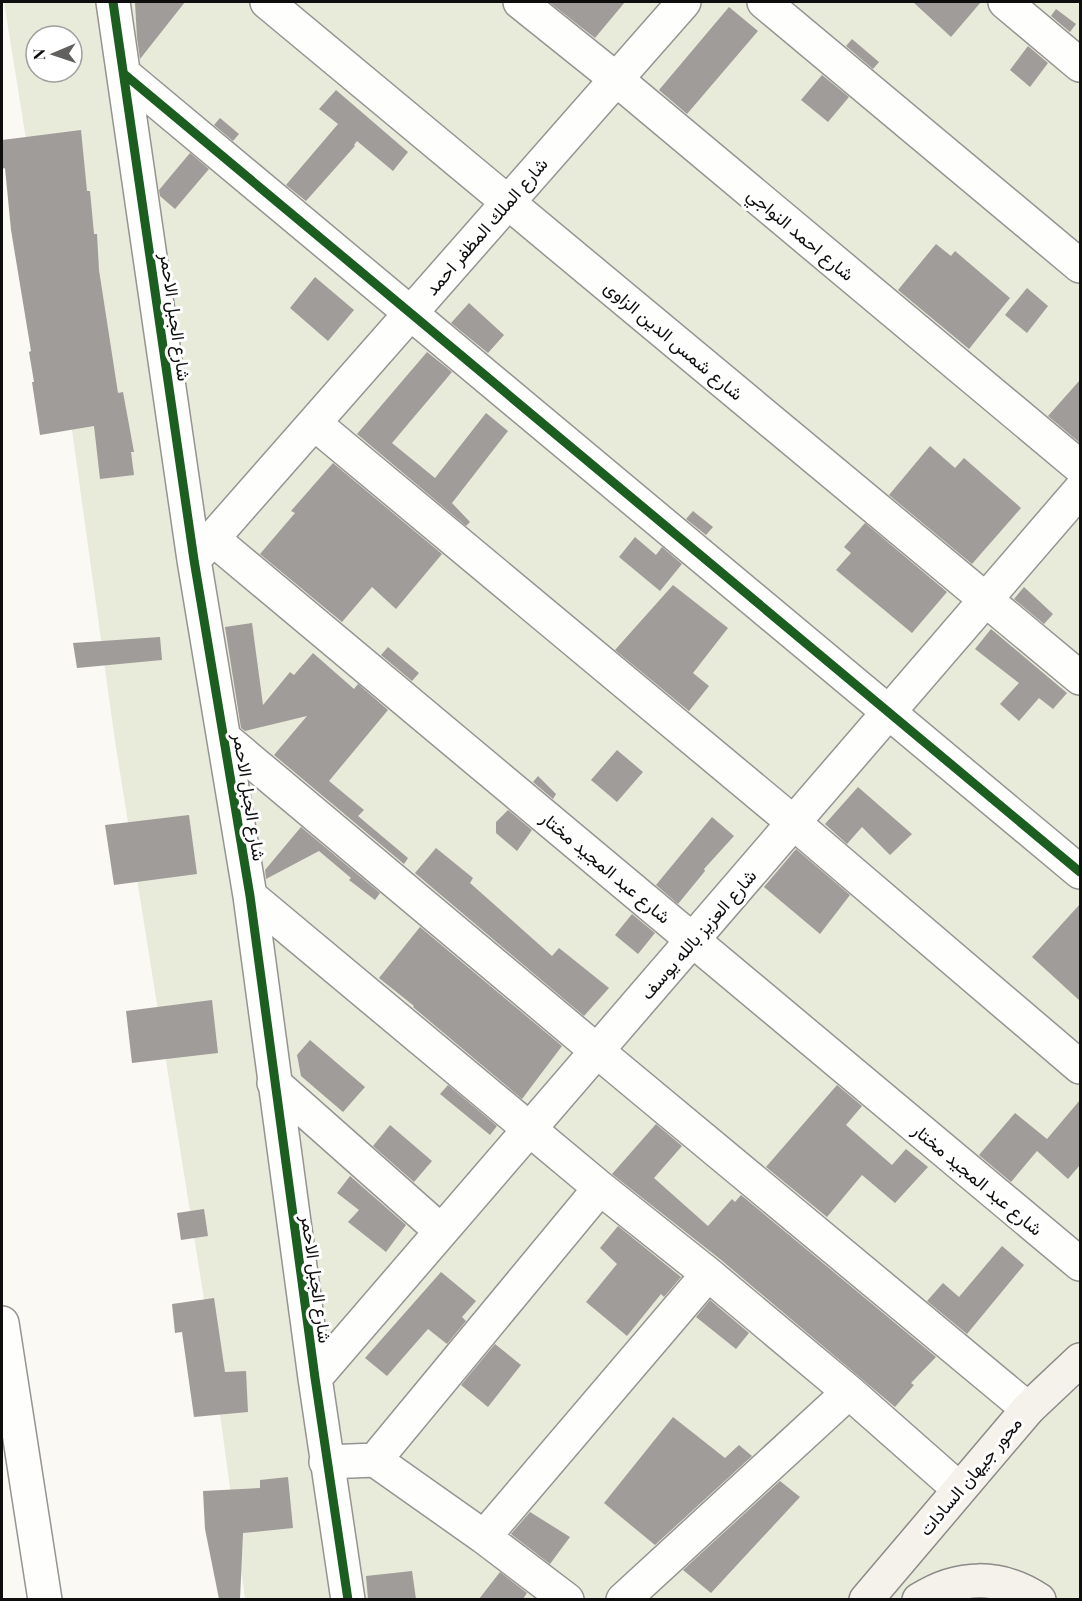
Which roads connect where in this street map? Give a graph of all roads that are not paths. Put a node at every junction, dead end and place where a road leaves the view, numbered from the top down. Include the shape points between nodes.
1 (113, 2) edge
2 (267, 2) edge
3 (520, 2) edge
4 (684, 2) edge
5 (764, 2) edge
6 (1005, 2) edge
7 (1080, 65) edge
8 (124, 74) junction
9 (616, 79) junction
10 (508, 202) junction
11 (1080, 266) edge
12 (410, 313) junction
13 (314, 423) junction
14 (1080, 467) edge
15 (1080, 490) edge
16 (204, 549) junction
17 (986, 600) junction
18 (1080, 678) edge
19 (889, 712) junction
20 (224, 738) junction
21 (794, 823) junction
22 (1080, 872) edge
23 (250, 896) junction
24 (693, 939) junction
25 (597, 1051) junction
26 (1080, 1067) edge
27 (274, 1083) junction
28 (530, 1129) junction
29 (600, 1188) junction
30 (441, 1231) junction
31 (1080, 1264) edge
32 (708, 1274) junction
33 (2, 1323) edge
34 (1080, 1360) edge
35 (315, 1378) junction
36 (849, 1392) junction
37 (1028, 1409) junction
38 (375, 1460) junction
39 (326, 1462) junction
40 (959, 1489) junction
41 (484, 1537) junction
42 (45, 1599) edge
43 (348, 1599) edge
44 (567, 1599) edge
45 (623, 1599) edge
46 (866, 1599) edge
47 (919, 1599) edge
48 (1039, 1599) edge

1 - 8 street, شارع الجبل الاحمر
2 - 10 street, شارع شمس الدين الزاوى
3 - 9 street, شارع احمد النواجي
4 - 9 street, شارع الملك المظفر احمد
5 - 11 street
6 - 7 street
8 - 12 street
8 - 16 street, شارع الجبل الاحمر
9 - 10 street, شارع الملك المظفر احمد
9 - 14 street, شارع احمد النواجي
10 - 12 street, شارع الملك المظفر احمد
10 - 17 street, شارع شمس الدين الزاوى
12 - 13 street, شارع الملك المظفر احمد
12 - 19 street
13 - 16 street, شارع الملك المظفر احمد
13 - 21 street
15 - 17 street, شارع العزيز بالله يوسف
16 - 20 street, شارع الجبل الاحمر
16 - 24 street, شارع عبد المجيد مختار
17 - 18 street, شارع شمس الدين الزاوى
17 - 19 street, شارع العزيز بالله يوسف
19 - 21 street, شارع العزيز بالله يوسف
19 - 22 street
20 - 23 street, شارع الجبل الاحمر
20 - 25 street
21 - 24 street, شارع العزيز بالله يوسف
21 - 26 street
23 - 27 street, شارع الجبل الاحمر
23 - 28 street
24 - 25 street, شارع العزيز بالله يوسف
24 - 31 street, شارع عبد المجيد مختار
25 - 28 street, شارع العزيز بالله يوسف
25 - 37 street
27 - 30 street
27 - 35 street, شارع الجبل الاحمر
28 - 29 street
28 - 30 street, شارع العزيز بالله يوسف
29 - 32 street
29 - 38 street
30 - 35 street, شارع العزيز بالله يوسف
32 - 36 street
32 - 41 street
33 - 42 street
34 - 37 main road, محور جيهان السادات
35 - 39 street, شارع الجبل الاحمر
36 - 40 street
36 - 45 street
37 - 40 main road, محور جيهان السادات
38 - 39 street
38 - 41 street
39 - 43 street, شارع الجبل الاحمر
40 - 46 main road, محور جيهان السادات
41 - 44 street
47 - 48 main road via 946,1587 988,1580 1007,1583

